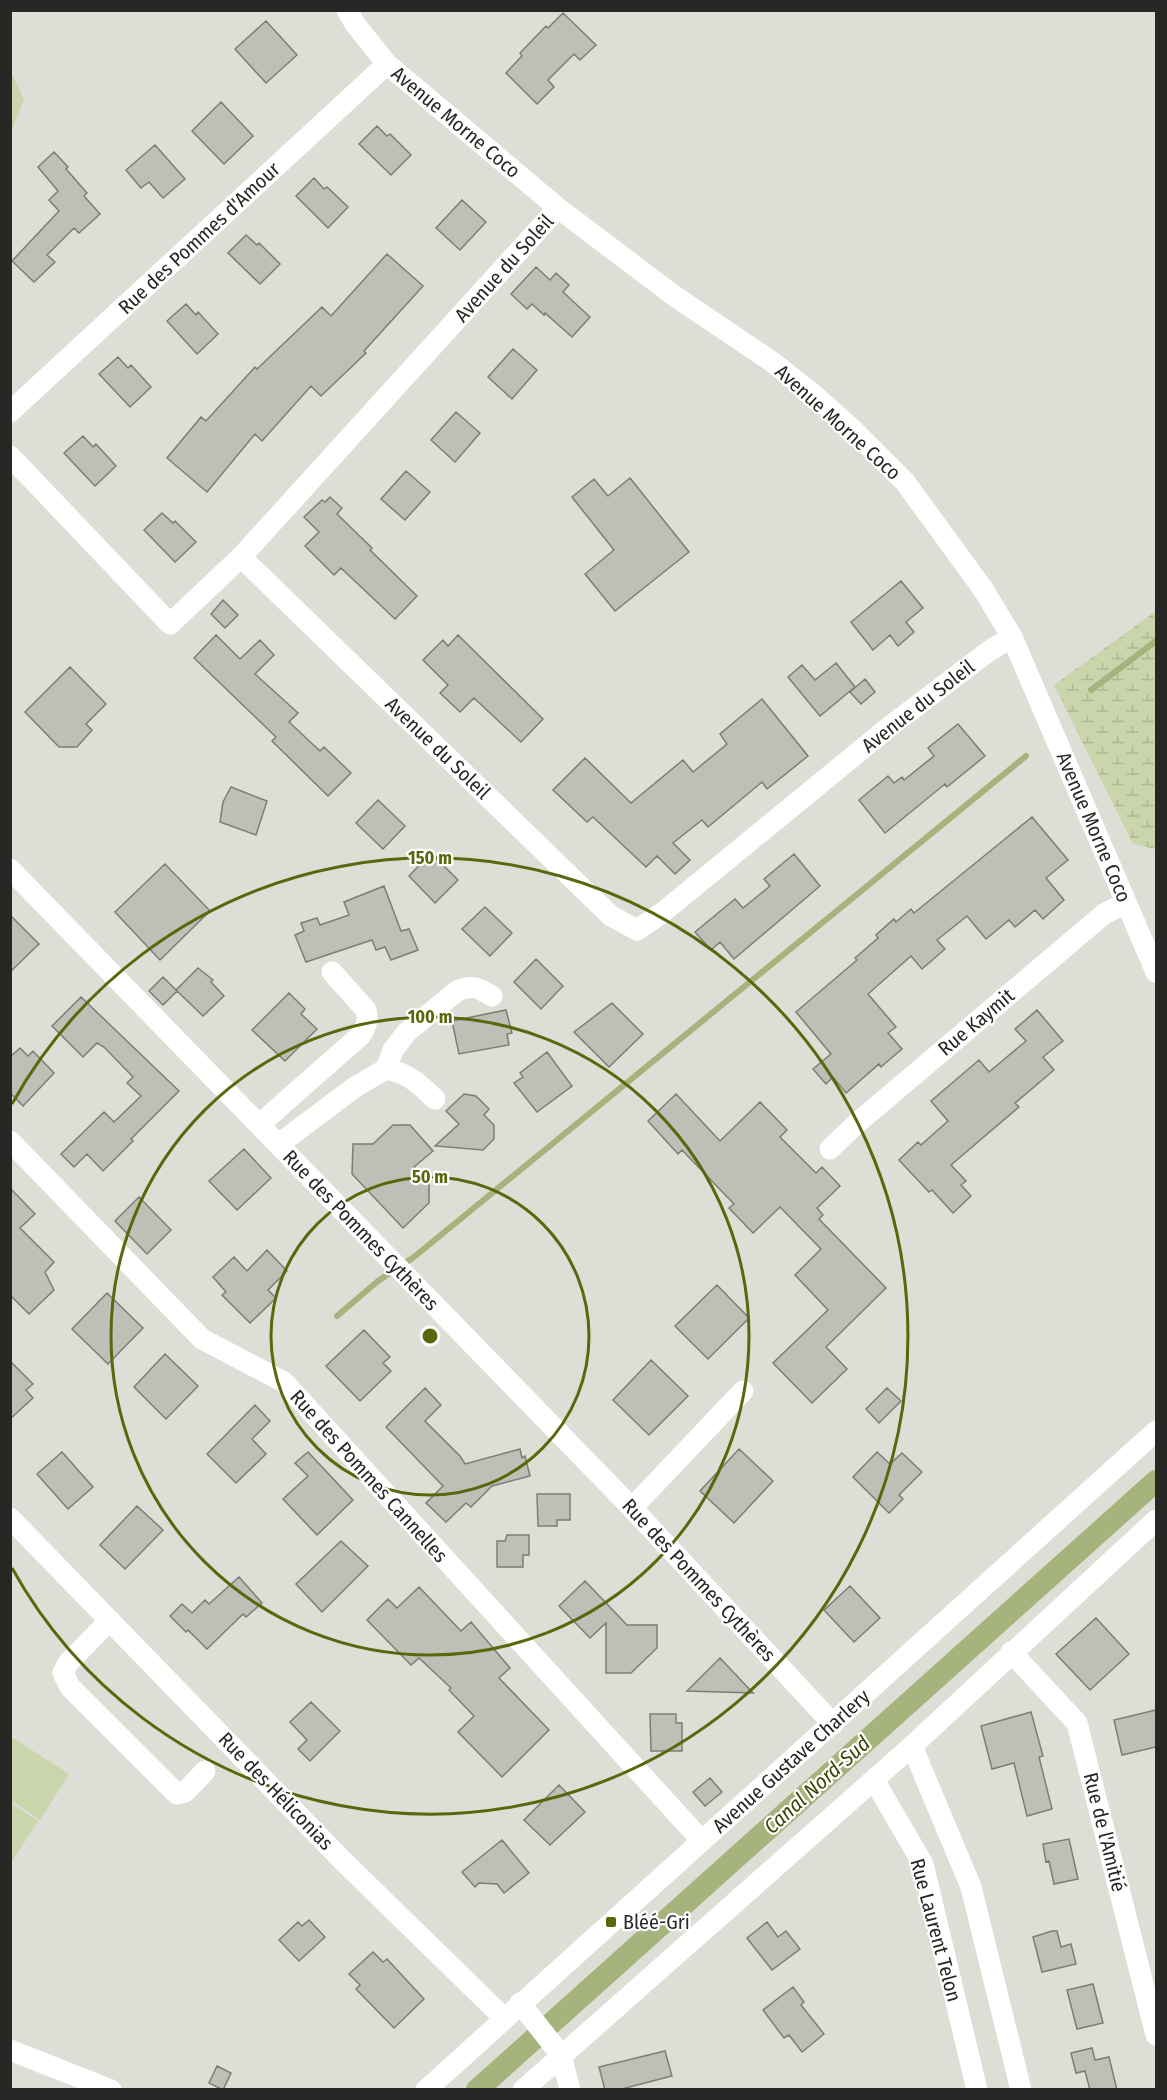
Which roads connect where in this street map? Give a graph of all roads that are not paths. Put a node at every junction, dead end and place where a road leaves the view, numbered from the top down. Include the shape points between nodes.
1 (347, 10) edge
2 (387, 64) junction
3 (558, 208) junction
4 (10, 412) edge
5 (10, 456) edge
6 (241, 557) junction
7 (1012, 637) junction
8 (10, 869) edge
9 (1126, 903) junction
10 (332, 972) dead end
11 (1156, 972) edge
12 (492, 996) dead end
13 (386, 1069) junction
14 (435, 1099) dead end
15 (260, 1124) junction
16 (10, 1141) edge
17 (279, 1144) junction
18 (830, 1149) dead end
19 (743, 1391) dead end
20 (1156, 1431) edge
21 (632, 1508) junction
22 (10, 1518) edge
23 (1156, 1520) edge
24 (110, 1620) junction
25 (1011, 1652) junction
26 (833, 1724) junction
27 (912, 1746) junction
28 (205, 1771) dead end
29 (874, 1780) junction
30 (702, 1841) junction
31 (523, 2007) junction
32 (504, 2018) junction
33 (1156, 2035) edge
34 (10, 2049) edge
35 (559, 2051) junction
36 (111, 2090) edge
37 (426, 2090) edge
38 (523, 2090) edge
39 (570, 2090) edge
40 (977, 2090) edge
41 (1021, 2090) edge

1 - 2 street, Avenue Morne Coco
2 - 3 street, Avenue Morne Coco
2 - 4 street, Rue des Pommes d'Amour
3 - 6 street, Avenue du Soleil
3 - 7 street, Avenue Morne Coco via 673,295 771,361 851,428 905,482 983,589
5 - 6 street via 170,624
6 - 7 street, Avenue du Soleil via 610,916 638,930 889,727
7 - 9 street, Avenue Morne Coco
8 - 15 street, Rue des Pommes Cythères
9 - 11 street, Avenue Morne Coco
9 - 18 street, Rue Kaymit via 1104,914
10 - 15 street via 366,1010 366,1026 361,1035
12 - 13 street via 476,986 457,991 407,1032 393,1050
13 - 14 street via 411,1077
13 - 17 street
15 - 17 street, Rue des Pommes Cythères
16 - 30 street, Rue des Pommes Cannelles via 202,1339 284,1382
17 - 21 street, Rue des Pommes Cythères
19 - 21 street
20 - 26 street, Avenue Gustave Charlery
21 - 26 street, Rue des Pommes Cythères
22 - 24 street, Rue des Héliconias
23 - 25 street
24 - 28 street via 68,1663 63,1673 70,1687 177,1794 185,1792
24 - 32 street, Rue des Héliconias via 342,1860
25 - 27 street
25 - 33 street, Rue de l'Amitié via 1077,1723
26 - 30 street, Avenue Gustave Charlery
27 - 29 street
27 - 41 street via 971,1887
29 - 35 street
29 - 40 street, Rue Laurent Telon via 923,1864
30 - 31 street, Avenue Gustave Charlery
31 - 32 street, Avenue Gustave Charlery
31 - 35 street
32 - 37 street, Avenue Gustave Charlery
34 - 36 street
35 - 38 street
35 - 39 street

